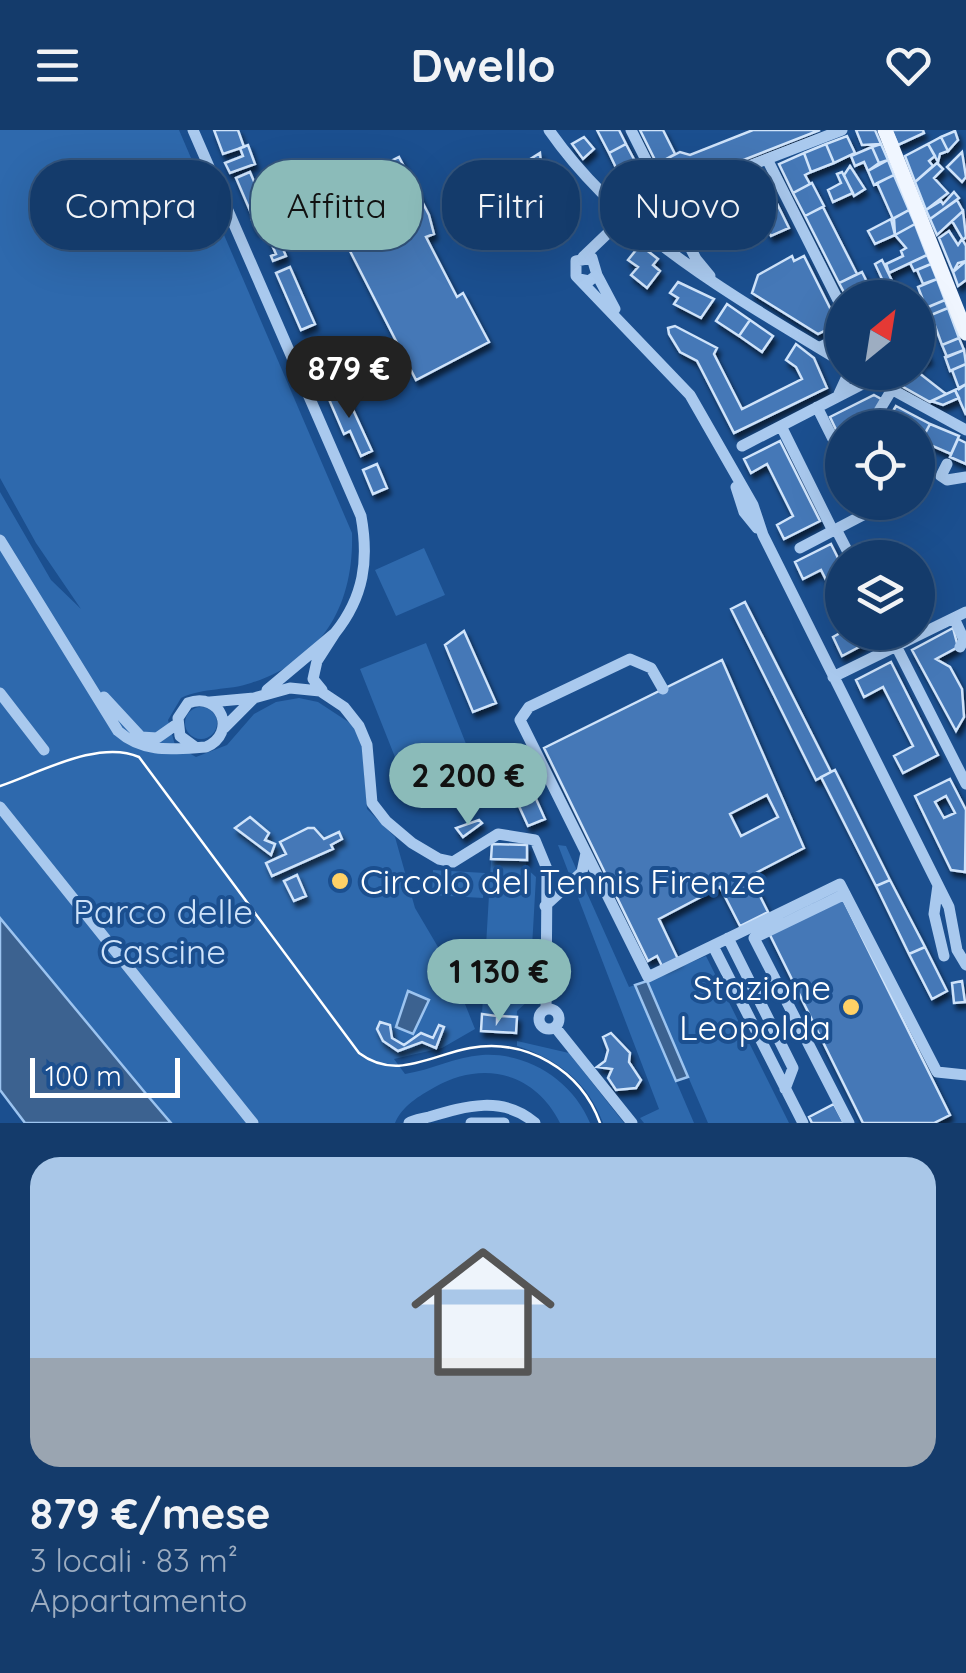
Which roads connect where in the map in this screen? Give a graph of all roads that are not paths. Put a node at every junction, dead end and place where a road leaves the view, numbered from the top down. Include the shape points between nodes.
1 (193, 130) edge
2 (549, 130) edge
3 (631, 130) edge
4 (842, 130) edge
5 (885, 130) edge
6 (768, 159) joint
7 (646, 160) edge
8 (600, 188) edge
9 (600, 240) edge
10 (666, 250) edge
11 (692, 250) edge
12 (592, 264) junction
13 (579, 279) junction
14 (828, 280) edge
15 (729, 292) junction
16 (630, 328) junction
17 (966, 333) edge
18 (825, 345) edge
19 (819, 348) junction
20 (825, 352) edge
21 (841, 390) edge
22 (847, 390) edge
23 (891, 391) joint
24 (837, 397) junction
25 (817, 407) junction
26 (880, 410) edge
27 (825, 423) edge
28 (781, 426) junction
29 (966, 430) edge
30 (742, 446) dead end
31 (947, 464) dead end
32 (966, 476) edge
33 (849, 520) edge
34 (835, 530) junction
35 (0, 540) edge
36 (841, 540) edge
37 (800, 548) dead end
38 (960, 615) edge
39 (935, 627) edge
40 (336, 633) junction
41 (960, 648) dead end
42 (888, 650) edge
43 (898, 650) edge
44 (76, 664) junction
45 (834, 677) junction
46 (663, 689) dead end
47 (0, 693) edge
48 (329, 696) junction
49 (257, 697) junction
50 (210, 702) junction
51 (177, 724) junction
52 (224, 728) junction
53 (195, 747) junction
54 (44, 750) dead end
55 (966, 784) edge
56 (0, 806) edge
57 (586, 853) junction
58 (938, 885) junction
59 (845, 894) junction
60 (545, 906) junction
61 (949, 907) junction
62 (966, 918) edge
63 (728, 938) junction
64 (956, 940) junction
65 (714, 946) junction
66 (944, 956) dead end
67 (966, 964) edge
68 (966, 1075) edge
69 (785, 1089) junction
70 (253, 1123) edge
71 (410, 1123) edge
72 (470, 1123) edge
73 (504, 1123) edge
74 (535, 1123) edge
75 (632, 1123) edge
76 (802, 1123) edge
77 (849, 1123) edge

1 - 40 street via 361,516 363,580
2 - 8 street
3 - 7 street
4 - 6 street
5 - 17 main road
6 - 14 street
9 - 12 street
10 - 15 street
11 - 15 street
12 - 13 street via 589,281
12 - 13 street via 574,266
12 - 16 street
13 - 16 street
15 - 19 street
16 - 45 street via 697,405 751,501
18 - 19 street
19 - 20 street
21 - 24 street
22 - 24 street
23 - 26 street
23 - 29 street
24 - 25 street
25 - 27 street
25 - 28 street
28 - 30 street
28 - 34 street
31 - 32 street via 941,476 946,480
33 - 34 street
34 - 36 street
34 - 37 street
35 - 44 street
38 - 39 street
38 - 41 street
40 - 48 street via 313,674
40 - 49 street
42 - 45 street
43 - 55 street
44 - 51 street via 136,735 156,738
44 - 53 street via 126,738 154,749
45 - 58 street
46 - 57 street via 650,668 630,659 521,715
47 - 54 street
48 - 49 street via 302,687
48 - 60 street via 363,732 372,803 386,821 425,851 453,862 498,834 530,838 547,870
49 - 50 street
49 - 52 street
50 - 51 street via 188,703
50 - 52 street via 222,713
51 - 53 street
52 - 53 street via 216,743
56 - 70 street
57 - 60 street via 582,872
57 - 65 street via 648,978
58 - 61 street
58 - 66 street via 934,914
59 - 63 street via 840,884
59 - 68 street via 937,1072
59 - 77 street via 754,938
60 - 75 street via 546,1009 540,1024 555,1027
61 - 62 street
61 - 64 street
62 - 64 street
63 - 65 street
63 - 69 street via 793,1068
64 - 67 street
65 - 69 street
69 - 76 street
71 - 74 street via 481,1104 512,1109
72 - 73 street

